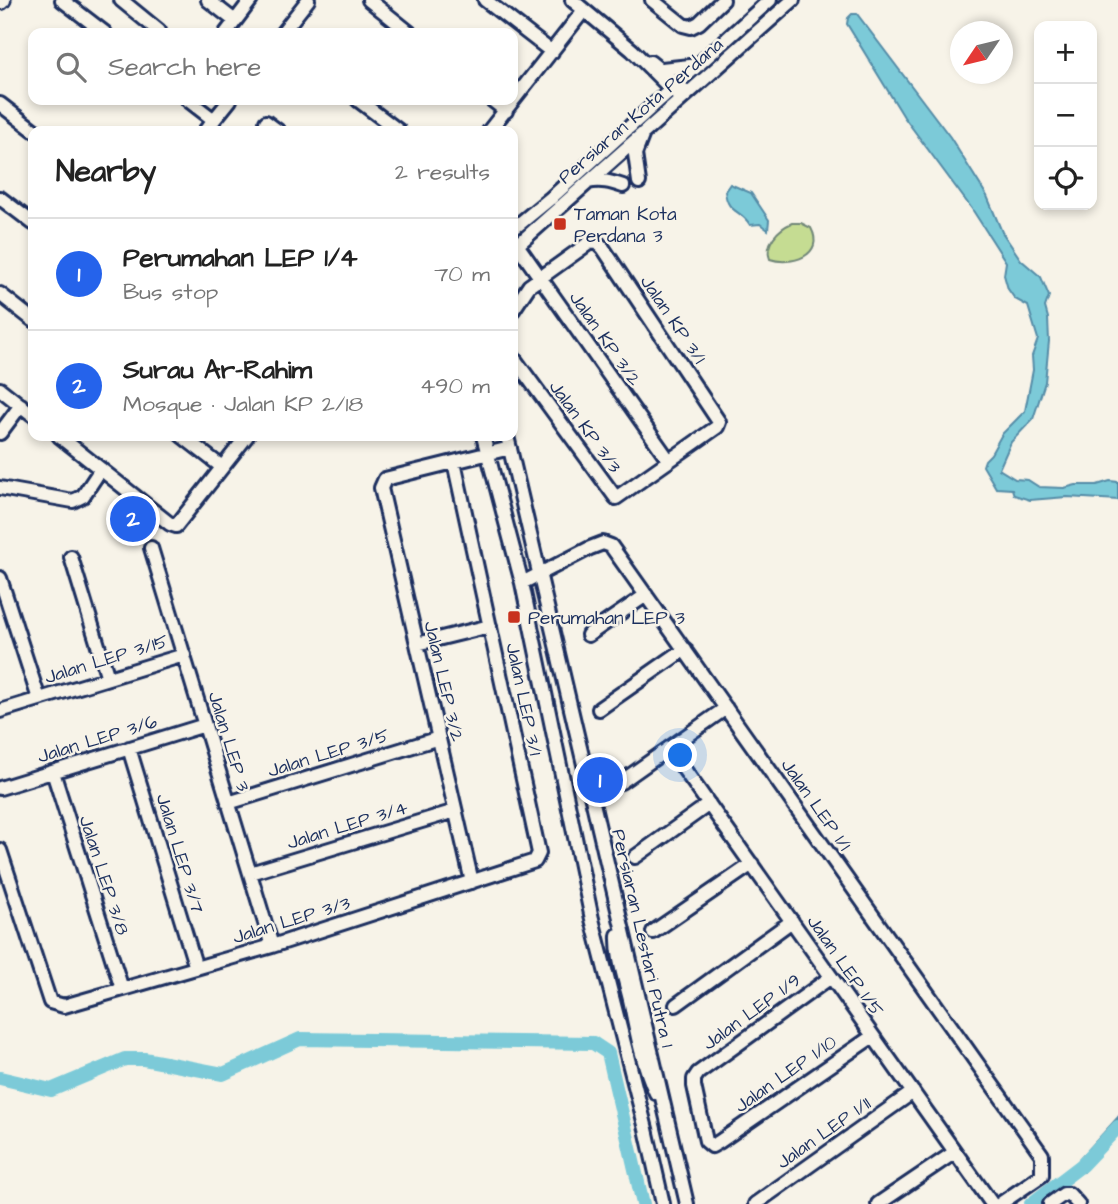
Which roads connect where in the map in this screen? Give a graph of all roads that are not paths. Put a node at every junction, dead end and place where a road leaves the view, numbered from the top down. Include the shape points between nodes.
1 (62, 0) edge
2 (121, 0) edge
3 (208, 0) edge
4 (251, 0) edge
5 (308, 0) edge
6 (369, 0) edge
7 (485, 0) edge
8 (572, 0) edge
9 (652, 0) edge
10 (723, 0) edge
11 (770, 0) edge
12 (793, 0) edge
13 (584, 10) junction
14 (235, 21) junction
15 (98, 28) edge
16 (154, 28) edge
17 (230, 28) edge
18 (286, 28) edge
19 (404, 28) edge
20 (632, 50) junction
21 (552, 52) junction
22 (699, 65) junction
23 (662, 69) junction
24 (674, 87) junction
25 (518, 96) edge
26 (685, 96) junction
27 (0, 104) edge
28 (194, 105) edge
29 (226, 105) edge
30 (365, 105) edge
31 (498, 105) edge
32 (511, 105) edge
33 (506, 111) junction
34 (214, 120) junction
35 (266, 122) dead end
36 (29, 126) edge
37 (209, 126) edge
38 (271, 126) edge
39 (392, 126) edge
40 (493, 126) edge
41 (644, 133) junction
42 (639, 181) dead end
43 (588, 182) junction
44 (623, 186) dead end
45 (0, 198) edge
46 (28, 219) edge
47 (518, 225) edge
48 (518, 241) edge
49 (518, 249) edge
50 (540, 278) junction
51 (0, 294) edge
52 (518, 302) edge
53 (28, 316) edge
54 (518, 364) edge
55 (0, 389) edge
56 (21, 405) junction
57 (28, 411) edge
58 (0, 433) edge
59 (65, 441) edge
60 (188, 441) edge
61 (243, 441) edge
62 (475, 441) edge
63 (485, 441) edge
64 (509, 442) edge
65 (489, 453) junction
66 (667, 460) junction
67 (459, 461) junction
68 (222, 467) junction
69 (101, 469) junction
70 (0, 488) edge
71 (533, 540) junction
72 (151, 548) dead end
73 (71, 557) dead end
74 (559, 564) junction
75 (541, 575) junction
76 (0, 578) edge
77 (522, 583) junction
78 (646, 595) junction
79 (489, 626) junction
80 (588, 635) dead end
81 (417, 644) junction
82 (685, 649) junction
83 (184, 655) junction
84 (108, 678) junction
85 (39, 699) junction
86 (726, 708) junction
87 (599, 709) dead end
88 (0, 711) edge
89 (205, 725) junction
90 (439, 738) junction
91 (129, 748) junction
92 (669, 748) junction
93 (53, 772) junction
94 (621, 782) dead end
95 (0, 788) edge
96 (228, 803) junction
97 (709, 804) junction
98 (455, 811) junction
99 (0, 850) edge
100 (635, 857) dead end
101 (535, 861) joint
102 (752, 864) junction
103 (250, 873) junction
104 (472, 882) junction
105 (792, 921) junction
106 (653, 932) dead end
107 (272, 946) junction
108 (195, 968) junction
109 (831, 977) junction
110 (121, 989) junction
111 (676, 1005) dead end
112 (873, 1036) junction
113 (913, 1092) junction
114 (719, 1142) joint
115 (955, 1152) junction
116 (663, 1204) edge
117 (687, 1204) edge
118 (755, 1204) edge
119 (878, 1204) edge
120 (992, 1204) edge
121 (1000, 1204) edge
122 (1050, 1204) edge
123 (1078, 1204) edge

1 - 15 street
2 - 16 street
3 - 14 street
4 - 14 street
5 - 18 street
6 - 19 street
7 - 21 street
8 - 13 street
9 - 10 street via 691,27
11 - 22 street, Persiaran Kota Perdana
12 - 26 street, Persiaran Kota Perdana
13 - 20 street
13 - 21 street
14 - 17 street
20 - 23 street
20 - 24 street
21 - 25 street
22 - 23 street
22 - 24 street, Persiaran Kota Perdana
23 - 24 street
24 - 26 street
24 - 47 street, Persiaran Kota Perdana
26 - 41 street, Persiaran Kota Perdana
27 - 36 street
28 - 34 street
29 - 34 street
30 - 39 street
31 - 33 street
32 - 33 street
33 - 40 street
34 - 37 street
35 - 38 street
41 - 42 street via 635,154
41 - 43 street, Persiaran Kota Perdana
43 - 44 street
43 - 48 street, Persiaran Kota Perdana
45 - 46 street
49 - 50 street, Jalan KP 3/2
50 - 52 street
50 - 66 street, Jalan KP 3/2
50 - 66 street, Jalan KP 3/1 via 589,243 597,242 603,248 718,418 717,427
51 - 53 street
54 - 66 street, Jalan KP 3/3 via 612,497
55 - 56 street
56 - 57 street
56 - 58 street
59 - 69 street
60 - 68 street
61 - 68 street
62 - 67 street
63 - 65 street
64 - 65 street
64 - 71 street, Persiaran Lestari Putra 1
65 - 67 street
65 - 77 street
67 - 79 street, Jalan LEP 3/1
67 - 81 street, Jalan LEP 3/2 via 385,479 381,488
68 - 69 street via 176,526
69 - 70 street via 83,496 73,502
71 - 74 street
71 - 75 street, Persiaran Lestari Putra 1
72 - 83 street, Jalan LEP 3
73 - 84 street
74 - 75 street, Jalan LEP 1/1
74 - 78 street, Jalan LEP 1/1 via 603,543 611,545
75 - 77 street, Jalan LEP 1/1
75 - 117 street, Persiaran Lestari Putra 1 via 619,917 618,951 646,1072 668,1120
76 - 85 street
77 - 116 street via 592,919
78 - 80 street
78 - 82 street, Jalan LEP 1/1
79 - 81 street
79 - 101 street, Jalan LEP 3/1 via 538,853
81 - 90 street, Jalan LEP 3/2
82 - 86 street, Jalan LEP 1/1
82 - 87 street
83 - 84 street, Jalan LEP 3/15
83 - 89 street, Jalan LEP 3
84 - 85 street, Jalan LEP 3/15
85 - 88 street, Jalan LEP 3/15
86 - 92 street
86 - 121 street, Jalan LEP 1/1 via 1042,1155 1042,1175
89 - 91 street, Jalan LEP 3/6
89 - 96 street, Jalan LEP 3
90 - 96 street, Jalan LEP 3/5
90 - 98 street, Jalan LEP 3/2
91 - 93 street, Jalan LEP 3/6
91 - 108 street, Jalan LEP 3/7
92 - 94 street
92 - 97 street, Jalan LEP 1/5
93 - 95 street, Jalan LEP 3/6
93 - 110 street, Jalan LEP 3/8
96 - 103 street, Jalan LEP 3
97 - 100 street
97 - 102 street, Jalan LEP 1/5
98 - 103 street, Jalan LEP 3/4
98 - 104 street, Jalan LEP 3/2
99 - 110 street, Jalan LEP 3/3 via 50,1002 64,1006
101 - 104 street, Jalan LEP 3/3
102 - 105 street, Jalan LEP 1/5
102 - 106 street
103 - 107 street, Jalan LEP 3
104 - 107 street, Jalan LEP 3/3
105 - 109 street, Jalan LEP 1/5
105 - 111 street
107 - 108 street, Jalan LEP 3/3
108 - 110 street, Jalan LEP 3/3
109 - 112 street, Jalan LEP 1/5
109 - 114 street, Jalan LEP 1/9 via 698,1073 694,1079 706,1141 712,1146
112 - 113 street, Jalan LEP 1/5
112 - 114 street, Jalan LEP 1/10
113 - 115 street, Jalan LEP 1/5
113 - 118 street, Jalan LEP 1/11
115 - 119 street
115 - 120 street, Jalan LEP 1/5
122 - 123 street via 1069,1194

